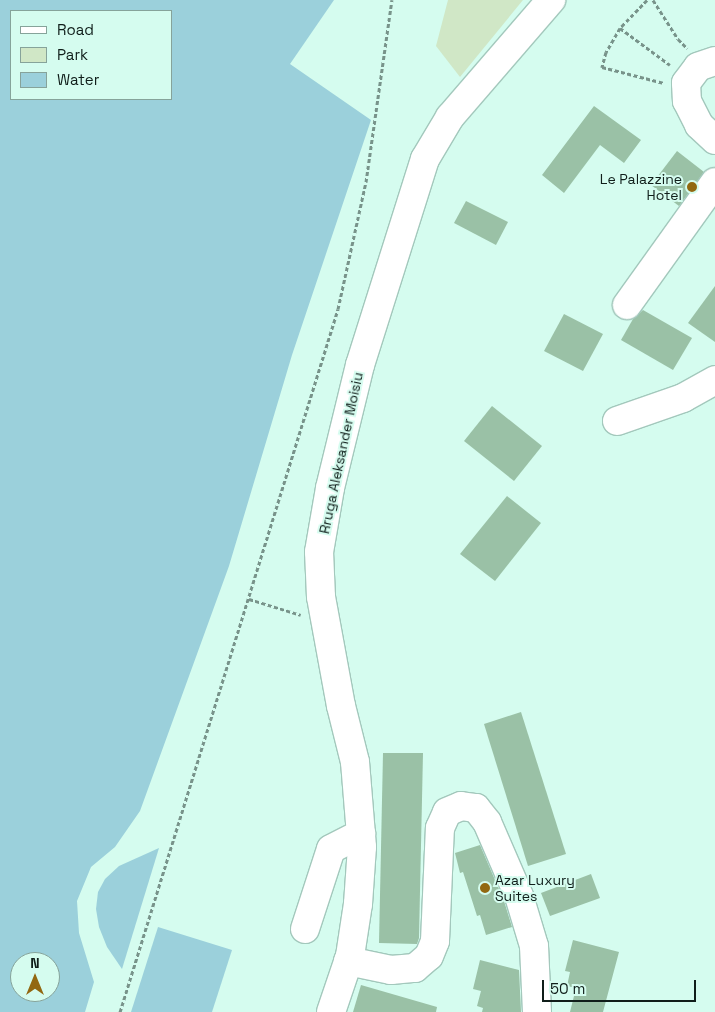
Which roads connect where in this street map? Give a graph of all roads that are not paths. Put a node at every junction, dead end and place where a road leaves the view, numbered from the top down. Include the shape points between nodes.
1 (552, 0) edge
2 (699, 73) edge
3 (715, 140) edge
4 (715, 182) edge
5 (627, 305) dead end
6 (715, 380) edge
7 (617, 421) dead end
8 (361, 834) junction
9 (305, 929) dead end
10 (348, 962) junction
11 (331, 1012) edge
12 (537, 1012) edge

1 - 8 main road, Rruga Aleksander Moisiu via 450,118 425,159 360,364 330,488 319,552 325,623 340,706 355,762
2 - 3 main road via 687,101 699,125
4 - 5 main road
6 - 7 main road via 683,398
8 - 9 main road via 331,849
8 - 10 main road, Rruga Aleksander Moisiu via 358,904
10 - 11 main road, Rruga Aleksander Moisiu
10 - 12 main road via 399,970 415,968 429,956 434,940 440,828 447,812 461,806 476,808 487,822 519,896 534,946

